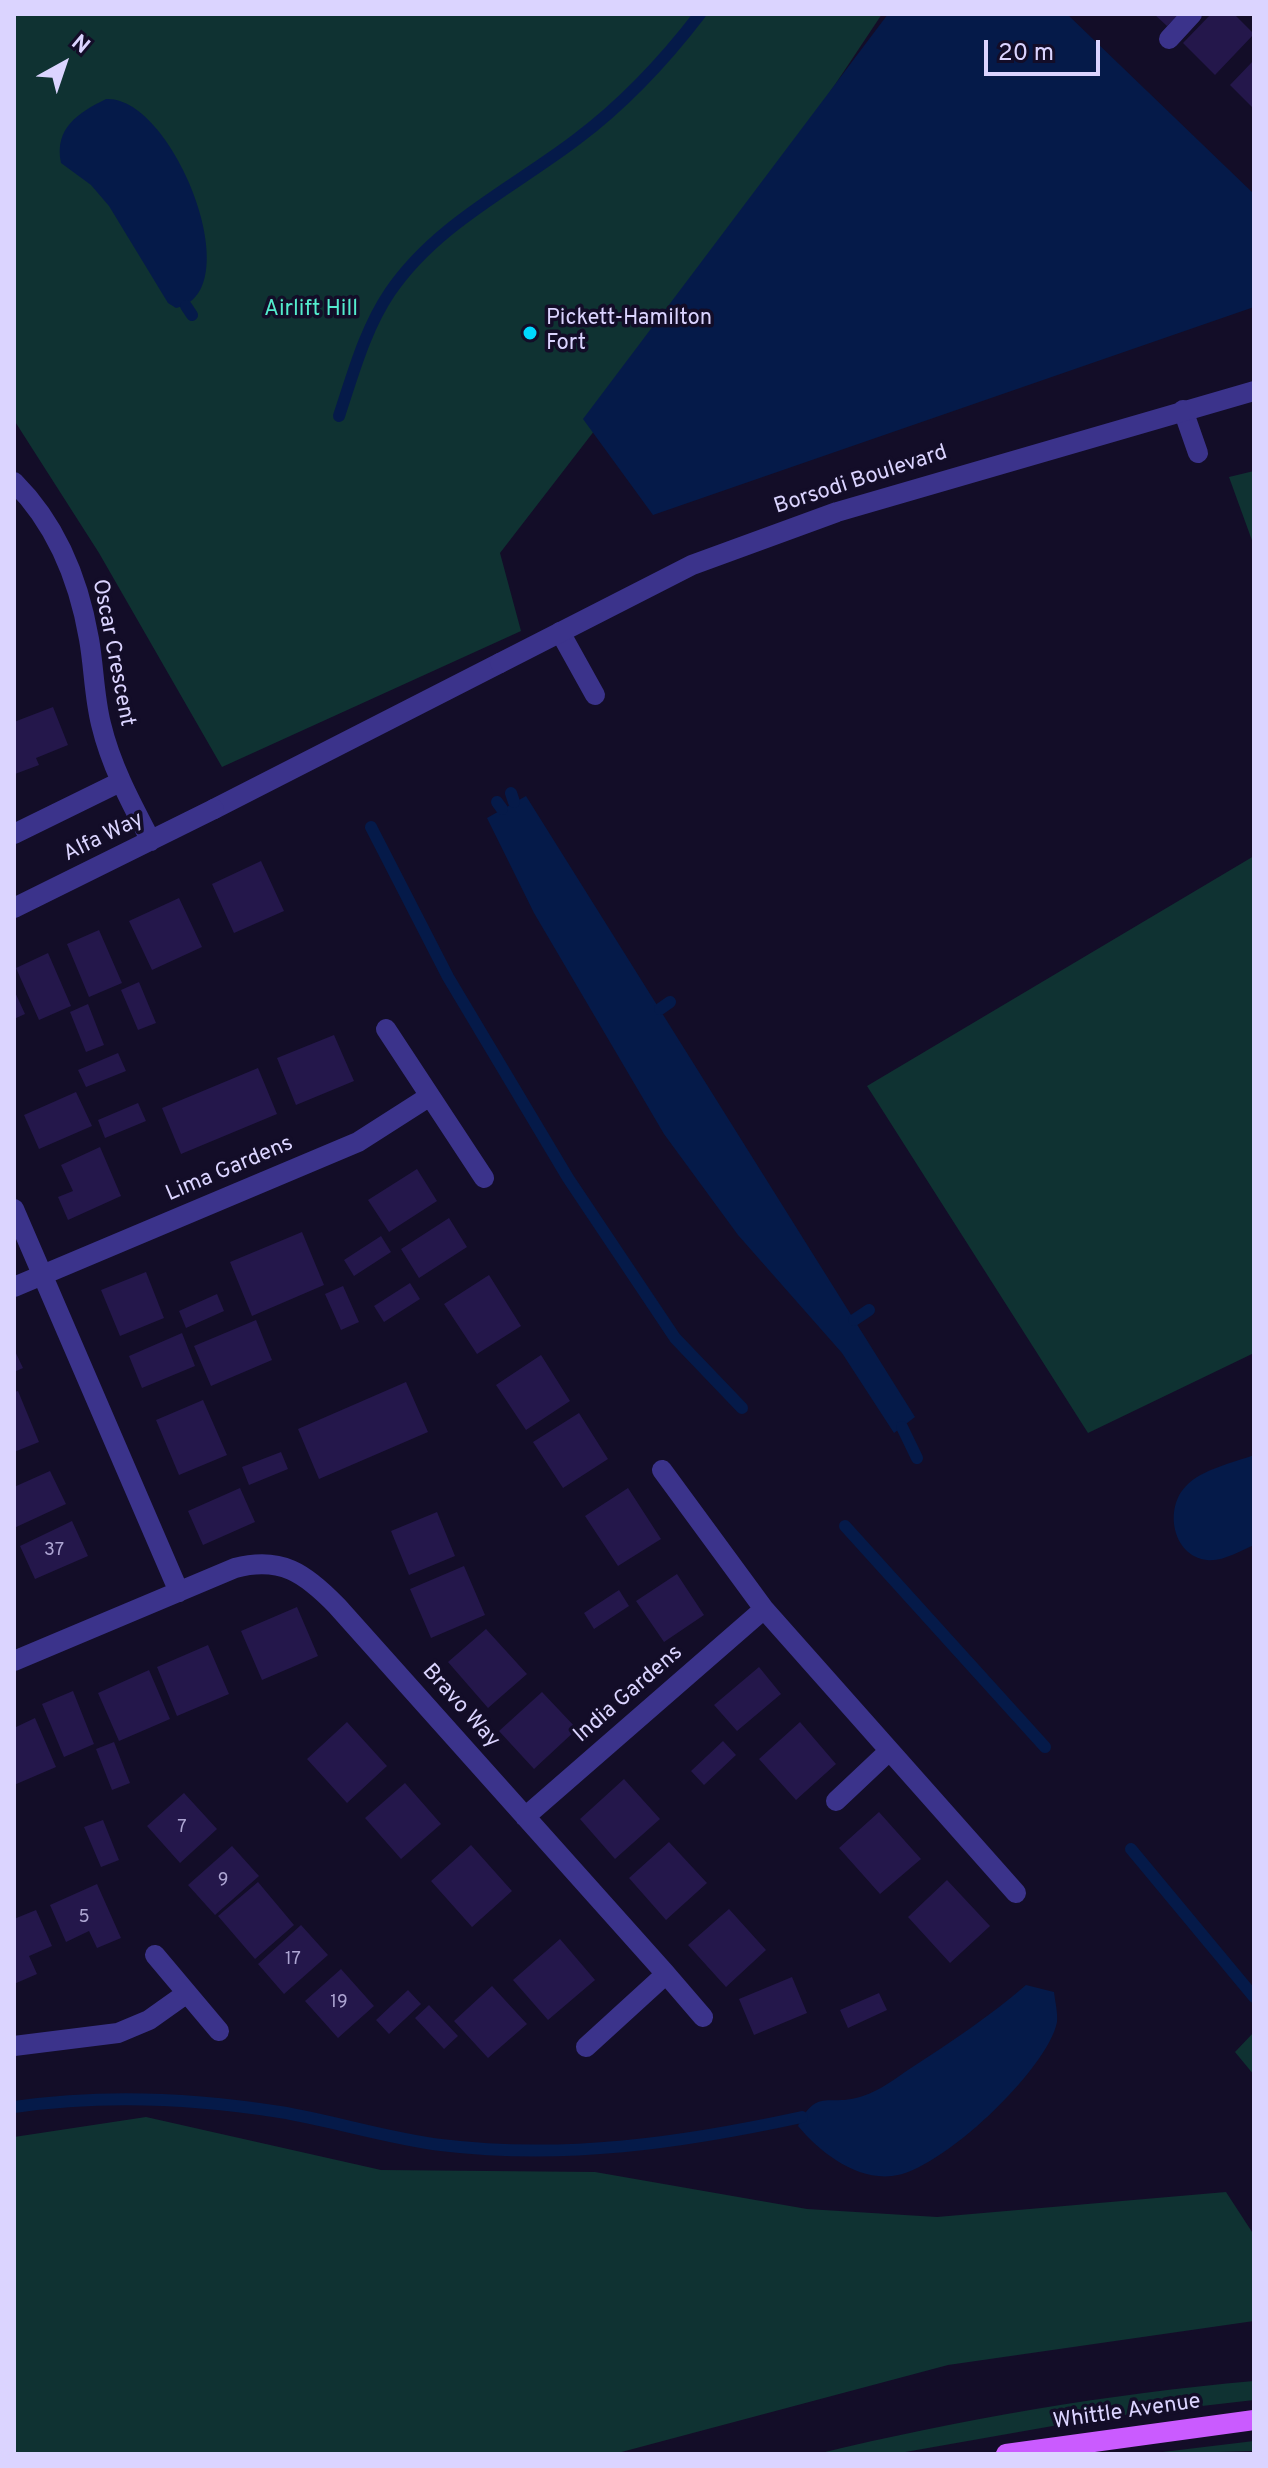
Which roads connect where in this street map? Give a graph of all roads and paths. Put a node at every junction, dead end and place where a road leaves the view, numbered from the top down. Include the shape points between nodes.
1 (1192, 14) edge
2 (1169, 39) dead end
3 (1254, 391) edge
4 (1183, 410) junction
5 (1198, 453) dead end
6 (14, 482) edge
7 (560, 632) junction
8 (500, 663) joint
9 (595, 695) dead end
10 (120, 782) junction
11 (14, 834) edge
12 (151, 841) junction
13 (14, 908) edge
14 (386, 1029) dead end
15 (430, 1096) junction
16 (484, 1178) dead end
17 (14, 1209) edge
18 (43, 1275) junction
19 (14, 1287) edge
20 (662, 1470) dead end
21 (179, 1592) junction
22 (764, 1609) junction
23 (14, 1661) edge
24 (888, 1752) junction
25 (836, 1801) dead end
26 (525, 1817) junction
27 (1016, 1893) dead end
28 (155, 1955) dead end
29 (666, 1974) junction
30 (187, 1993) junction
31 (703, 2017) dead end
32 (219, 2031) dead end
33 (14, 2046) edge
34 (586, 2047) dead end
35 (1254, 2420) edge
36 (1006, 2454) edge

1 - 2 street
3 - 4 street, Borsodi Boulevard
4 - 5 street
4 - 7 street, Borsodi Boulevard via 837,512 692,565
6 - 10 street, Oscar Crescent via 29,497 68,562 89,641 100,721
7 - 8 street, Borsodi Boulevard
7 - 9 street
8 - 12 street, Alfa Way
10 - 11 street
10 - 12 street, Oscar Crescent
12 - 13 street, Alfa Way
14 - 15 street
15 - 16 street
15 - 18 street, Lima Gardens via 358,1142
17 - 18 street
18 - 19 street, Lima Gardens
18 - 21 street
20 - 22 street
21 - 23 street, Bravo Way
21 - 26 street, Bravo Way via 251,1564 283,1564 297,1570 337,1606
22 - 24 street
22 - 26 street, India Gardens
24 - 25 street
24 - 27 street
26 - 29 street, Bravo Way
28 - 30 street
29 - 31 street, Bravo Way
29 - 34 street
30 - 32 street
30 - 33 street via 149,2020 118,2033
35 - 36 main road, Whittle Avenue

